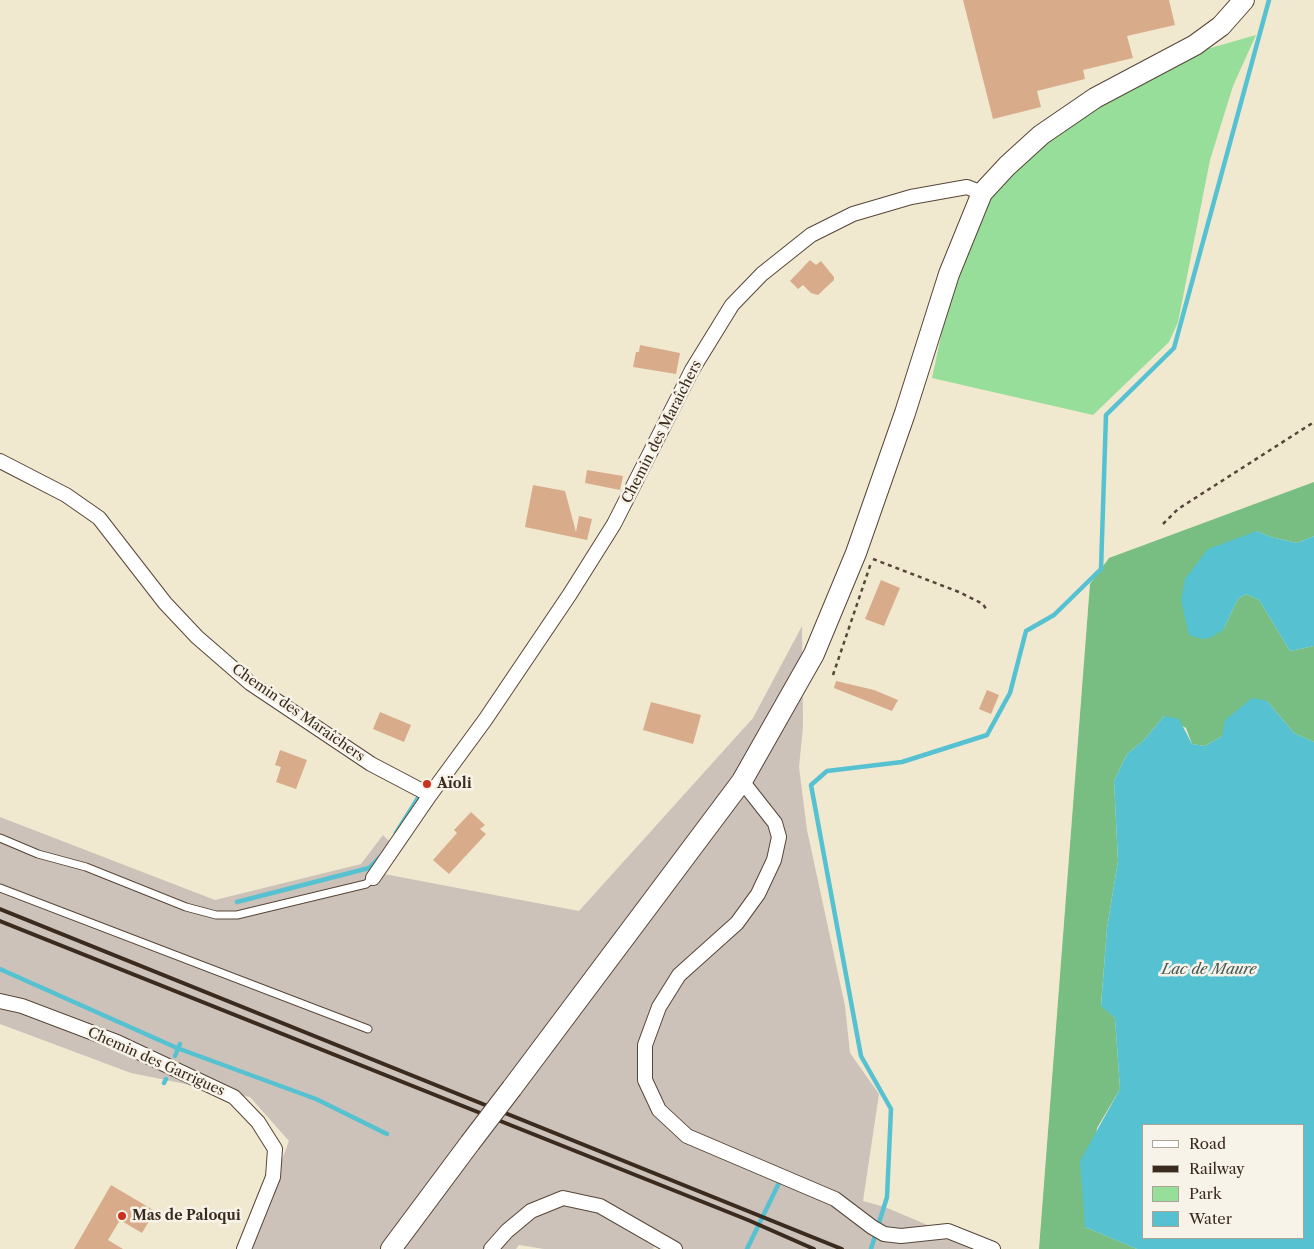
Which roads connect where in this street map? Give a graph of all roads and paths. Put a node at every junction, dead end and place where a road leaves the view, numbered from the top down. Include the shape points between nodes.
1 (1244, 0) edge
2 (982, 193) junction
3 (1314, 422) edge
4 (0, 461) edge
5 (1163, 524) dead end
6 (873, 559) dead end
7 (986, 609) dead end
8 (742, 781) junction
9 (430, 795) junction
10 (0, 838) edge
11 (373, 878) joint
12 (0, 888) edge
13 (0, 1001) edge
14 (368, 1029) dead end
15 (244, 1249) edge
16 (391, 1249) edge
17 (491, 1249) edge
18 (675, 1249) edge
19 (993, 1249) edge

1 - 2 street via 1221,26 1195,44 1095,98 1041,135
2 - 8 street via 946,283 856,553 814,654
2 - 9 street, Chemin des Maraîchers via 967,187 911,197 853,214 811,235 762,274 732,305 692,370 614,524 491,712
3 - 5 path via 1178,509
4 - 9 street, Chemin des Maraîchers via 66,495 98,518 165,603 197,637 250,683 372,764
6 - 7 path via 959,592 983,604
8 - 16 street, bridge
8 - 19 street via 775,823 779,837 774,860 758,894 737,923 679,975 659,1007 645,1045 645,1080 659,1110 687,1136 835,1199 878,1231 901,1236 948,1231
9 - 11 street, Chemin des Maraîchers
10 - 11 lane via 38,854 86,867 186,907 216,915 237,915 366,884
12 - 14 lane
13 - 15 street, Chemin des Garrigues via 22,1006 117,1042 234,1097 258,1122 275,1149 273,1177
17 - 18 street via 530,1211 563,1198 600,1206

